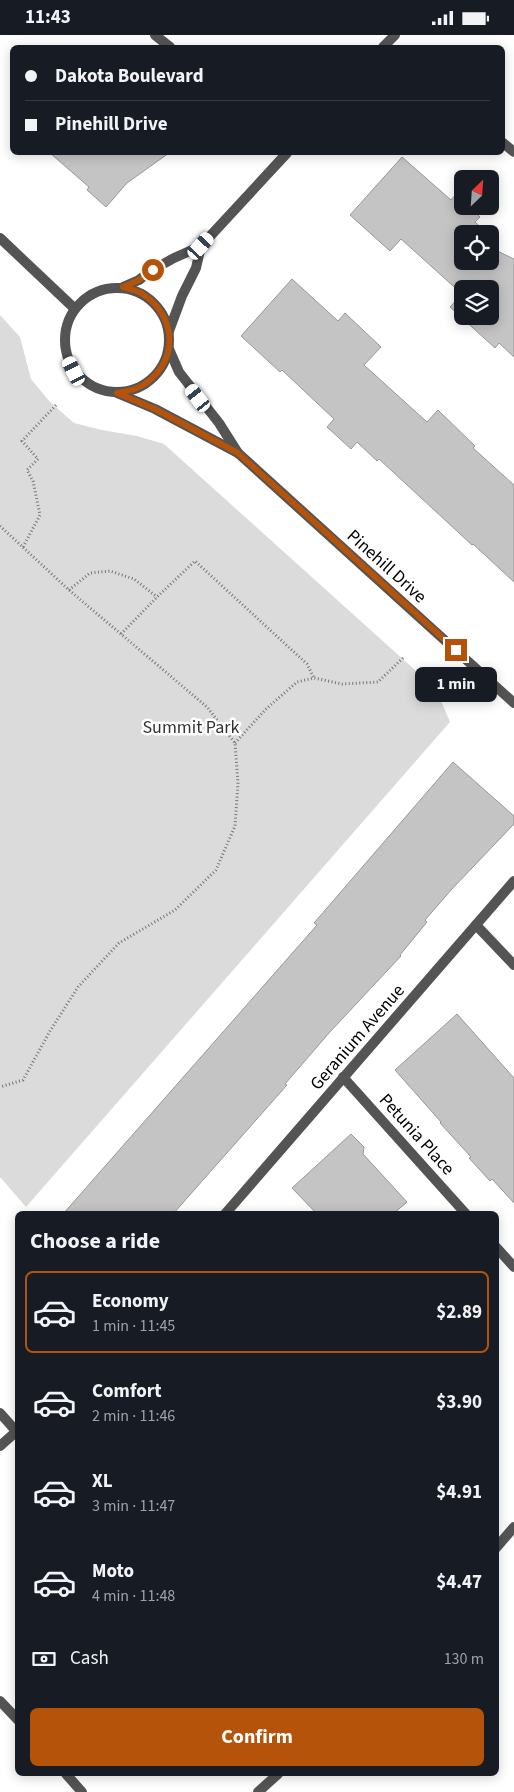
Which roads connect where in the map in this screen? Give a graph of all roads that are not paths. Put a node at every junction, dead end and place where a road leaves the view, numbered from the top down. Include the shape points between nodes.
1 (155, 35) edge
2 (168, 45) edge
3 (285, 155) edge
4 (0, 238) edge
5 (201, 246) junction
6 (123, 287) junction
7 (74, 308) junction
8 (169, 331) junction
9 (169, 349) junction
10 (117, 393) junction
11 (238, 453) junction
12 (514, 703) edge
13 (514, 881) edge
14 (476, 925) junction
15 (514, 965) edge
16 (343, 1077) junction
17 (228, 1211) edge
18 (463, 1211) edge
19 (499, 1250) edge
20 (514, 1267) edge
21 (0, 1413) edge
22 (15, 1429) edge
23 (15, 1433) edge
24 (0, 1446) edge
25 (514, 1527) edge
26 (499, 1544) edge
27 (0, 1701) edge
28 (15, 1717) edge
29 (68, 1776) edge
30 (276, 1776) edge
31 (82, 1792) edge
32 (258, 1792) edge

1 - 2 street
3 - 5 street
4 - 7 street
5 - 6 street via 174,257
5 - 8 street via 196,269
6 - 7 street via 96,291
6 - 8 street via 153,301
7 - 10 street via 64,339 66,356 74,371 86,382 101,390
8 - 9 street
9 - 10 street via 164,363 151,380 132,390
9 - 11 street, Pinehill Drive via 179,372
10 - 11 street, Pinehill Drive via 155,409
11 - 12 street, Pinehill Drive
13 - 14 street, Geranium Avenue
14 - 15 street
14 - 16 street, Geranium Avenue
16 - 17 street, Geranium Avenue
16 - 18 street, Petunia Place
19 - 20 street
21 - 22 street
23 - 24 street
25 - 26 street
27 - 28 street
29 - 31 street
30 - 32 street

